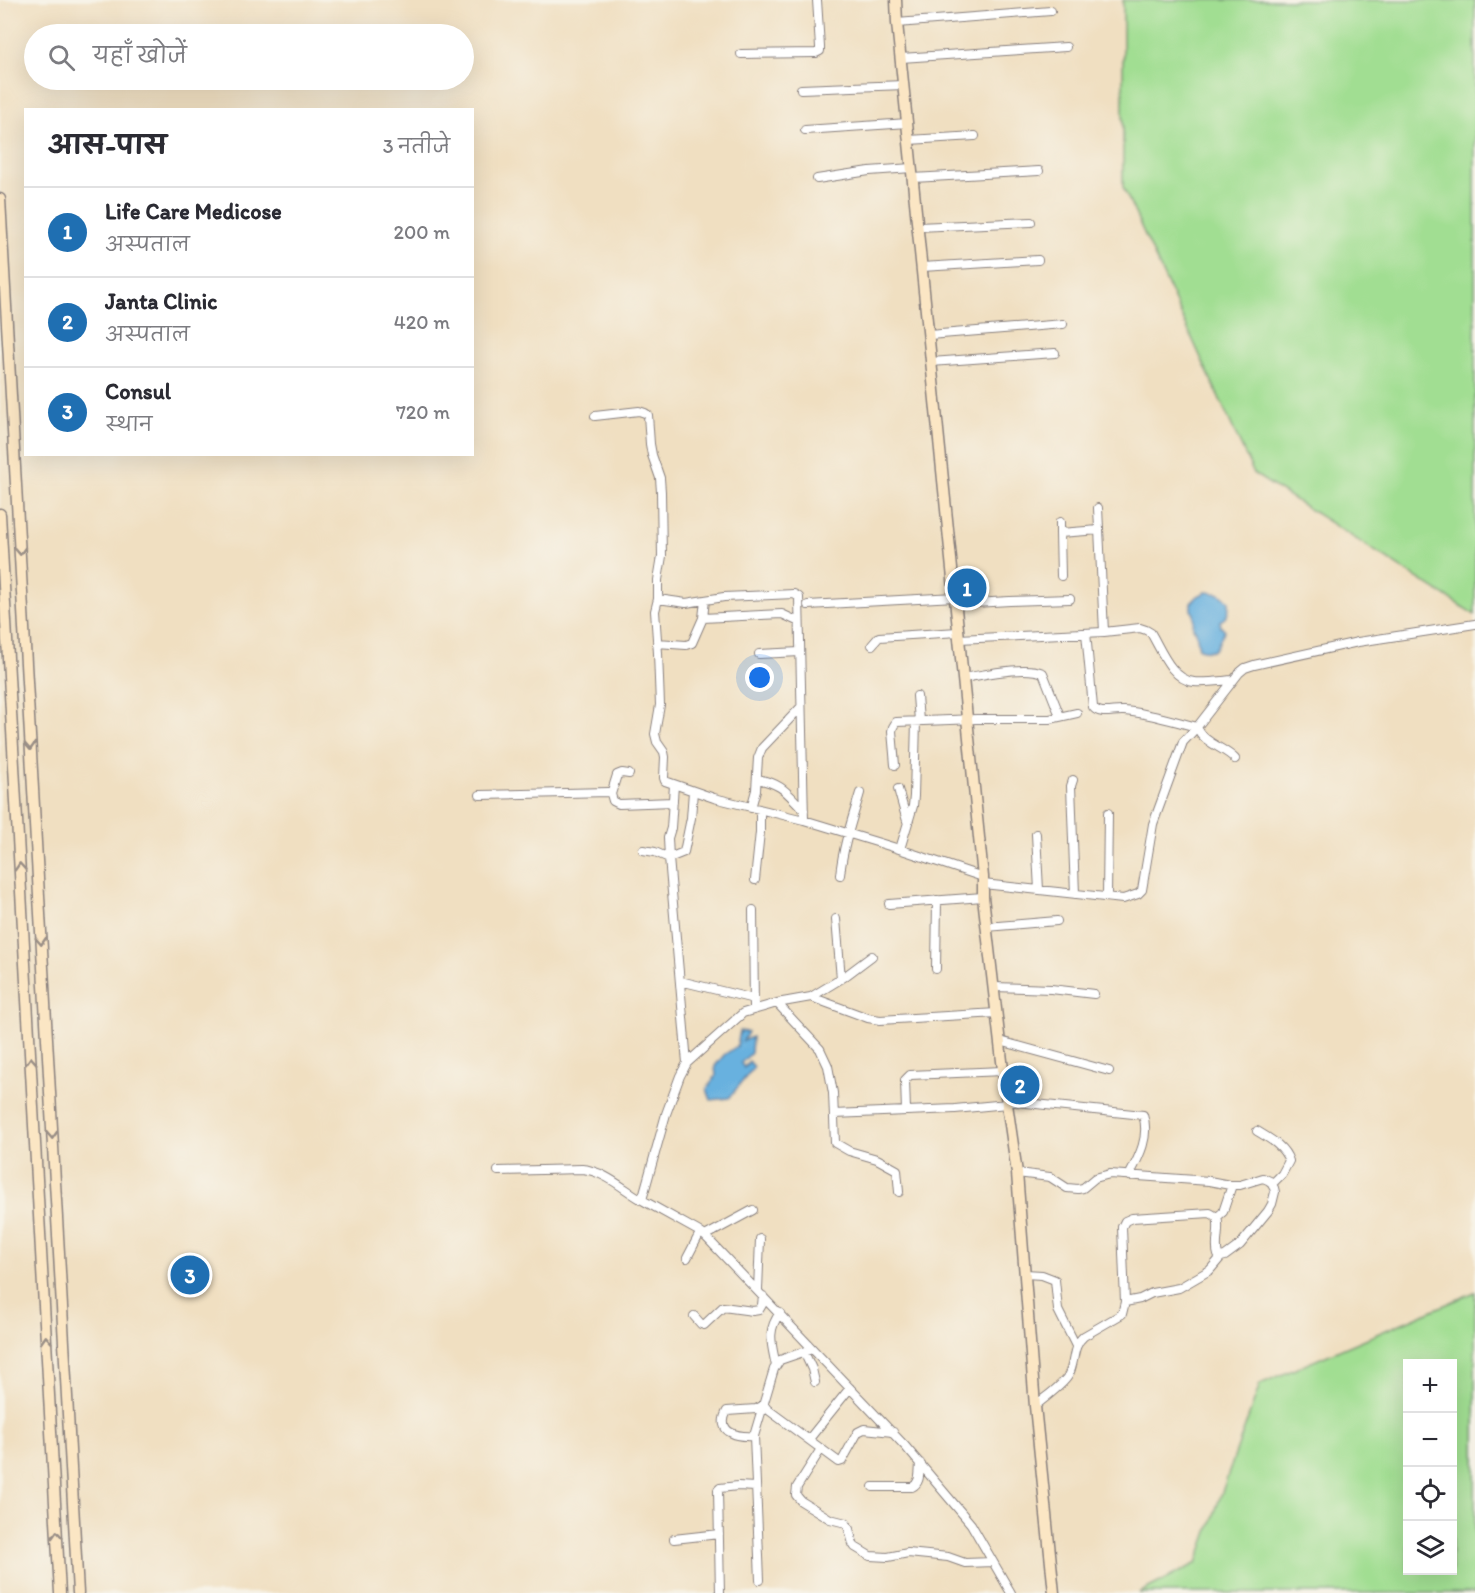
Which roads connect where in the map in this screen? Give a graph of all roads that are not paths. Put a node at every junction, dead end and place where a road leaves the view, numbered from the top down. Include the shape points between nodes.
1 (817, 0) edge
2 (896, 0) edge
3 (1051, 11) dead end
4 (897, 23) junction
5 (1066, 47) dead end
6 (741, 54) dead end
7 (901, 58) junction
8 (904, 85) junction
9 (801, 89) dead end
10 (908, 123) junction
11 (805, 130) dead end
12 (975, 136) dead end
13 (909, 140) junction
14 (1039, 171) dead end
15 (913, 173) junction
16 (817, 179) dead end
17 (0, 199) edge
18 (1031, 222) dead end
19 (918, 227) junction
20 (1038, 260) dead end
21 (922, 267) junction
22 (1063, 324) dead end
23 (929, 334) junction
24 (4, 348) edge
25 (1054, 353) dead end
26 (932, 362) junction
27 (595, 416) dead end
28 (1098, 508) dead end
29 (0, 514) edge
30 (1060, 522) dead end
31 (1099, 530) junction
32 (1060, 533) junction
33 (1061, 576) dead end
34 (1070, 598) dead end
35 (658, 599) junction
36 (705, 600) junction
37 (955, 601) junction
38 (808, 605) dead end
39 (703, 618) junction
40 (799, 622) junction
41 (1475, 624) edge
42 (1104, 632) junction
43 (1086, 633) junction
44 (959, 635) junction
45 (657, 644) junction
46 (873, 645) dead end
47 (800, 652) junction
48 (759, 654) dead end
49 (963, 678) junction
50 (1233, 680) junction
51 (917, 696) dead end
52 (801, 707) junction
53 (1077, 713) dead end
54 (1060, 717) junction
55 (967, 720) junction
56 (918, 721) junction
57 (1197, 727) junction
58 (1235, 759) dead end
59 (895, 765) dead end
60 (629, 774) dead end
61 (757, 779) junction
62 (1073, 780) dead end
63 (674, 785) junction
64 (898, 789) dead end
65 (693, 791) junction
66 (860, 793) dead end
67 (611, 794) junction
68 (480, 795) dead end
69 (673, 802) junction
70 (756, 809) junction
71 (804, 810) junction
72 (1108, 813) dead end
73 (804, 820) junction
74 (908, 822) junction
75 (848, 833) junction
76 (1036, 834) dead end
77 (643, 849) dead end
78 (900, 849) junction
79 (669, 858) junction
80 (840, 875) dead end
81 (755, 880) dead end
82 (983, 881) junction
83 (1039, 890) junction
84 (1076, 894) junction
85 (983, 897) junction
86 (1107, 897) junction
87 (937, 900) junction
88 (889, 904) dead end
89 (753, 910) dead end
90 (836, 919) dead end
91 (1057, 921) dead end
92 (986, 927) junction
93 (872, 956) dead end
94 (936, 969) dead end
95 (841, 979) junction
96 (680, 981) junction
97 (994, 987) junction
98 (1094, 994) dead end
99 (811, 997) junction
100 (754, 999) junction
101 (777, 1003) junction
102 (754, 1009) junction
103 (997, 1013) junction
104 (1000, 1041) junction
105 (687, 1063) junction
106 (1003, 1071) junction
107 (1109, 1071) dead end
108 (1007, 1103) junction
109 (906, 1111) junction
110 (834, 1114) junction
111 (1257, 1131) dead end
112 (498, 1171) dead end
113 (1017, 1173) junction
114 (1129, 1176) junction
115 (1272, 1184) junction
116 (1232, 1185) junction
117 (899, 1192) dead end
118 (642, 1200) junction
119 (753, 1210) dead end
120 (1217, 1217) junction
121 (703, 1234) junction
122 (760, 1239) dead end
123 (1221, 1257) junction
124 (687, 1258) dead end
125 (1025, 1274) junction
126 (760, 1293) junction
127 (1125, 1302) junction
128 (780, 1313) junction
129 (694, 1316) dead end
130 (1076, 1346) junction
131 (808, 1350) junction
132 (776, 1366) junction
133 (815, 1382) dead end
134 (850, 1388) junction
135 (764, 1405) junction
136 (1035, 1406) junction
137 (892, 1432) junction
138 (754, 1436) junction
139 (809, 1439) junction
140 (821, 1449) junction
141 (920, 1463) junction
142 (755, 1486) junction
143 (873, 1487) dead end
144 (718, 1534) junction
145 (674, 1539) dead end
146 (993, 1562) junction
147 (760, 1580) dead end
148 (60, 1593) edge
149 (78, 1593) edge
150 (720, 1593) edge
151 (1011, 1593) edge
152 (1054, 1593) edge

1 - 6 street via 820,51
2 - 4 street
3 - 4 street
4 - 7 street
5 - 7 street
7 - 8 street
8 - 9 street
8 - 10 street
10 - 11 street
10 - 13 street
12 - 13 street
13 - 15 street
14 - 15 street
15 - 16 street via 870,171
15 - 19 street
17 - 24 street
18 - 19 street
19 - 21 street
20 - 21 street
21 - 23 street
22 - 23 street
23 - 26 street
24 -> 149 street
25 - 26 street
26 - 37 street
27 - 35 street via 639,411 648,415 661,492
28 - 31 street
148 -> 29 street
30 - 32 street
31 - 32 street
31 - 42 street
32 - 33 street
34 - 37 street
35 - 36 street
35 - 45 street
36 - 39 street
36 - 40 street via 794,594 799,597
37 - 38 street
37 - 44 street
39 - 40 street via 782,614
39 - 45 street via 693,643
40 - 47 street
41 - 50 street via 1358,642 1264,662 1245,668
42 - 43 street
42 - 50 street via 1146,630 1180,676 1195,682
43 - 44 street
43 - 57 street via 1095,710 1137,712
44 - 46 street via 879,637
44 - 49 street
45 - 63 street via 660,705 655,734 664,752 664,778
47 - 48 street
47 - 52 street
49 - 54 street via 1026,670 1043,673
49 - 55 street
50 - 57 street
51 - 56 street
52 - 61 street via 762,748
52 - 71 street
53 - 54 street
54 - 55 street
55 - 56 street
55 - 82 street
56 - 59 street via 894,724
56 - 74 street via 914,796
57 - 58 street
57 - 86 street via 1184,742 1153,824 1142,890 1123,899
60 - 67 street via 617,775
61 - 70 street
61 - 71 street via 776,784
62 - 84 street
63 - 65 street
63 - 69 street
64 - 74 street
65 - 70 street
65 - 79 street via 684,852
66 - 75 street
67 - 68 street
67 - 69 street via 619,804
69 - 79 street
70 - 73 street
70 - 81 street via 760,832
71 - 73 street
72 - 86 street
73 - 75 street
74 - 78 street
75 - 78 street
75 - 80 street
76 - 83 street
77 - 79 street
78 - 82 street
79 - 96 street
82 - 83 street
82 - 85 street
83 - 84 street
84 - 86 street
85 - 87 street
85 - 92 street
87 - 88 street
87 - 94 street
89 - 100 street
90 - 95 street
91 - 92 street
92 - 97 street
93 - 95 street
95 - 99 street
96 - 100 street
96 - 105 street
97 - 98 street
97 - 103 street
99 - 101 street
99 - 103 street via 879,1020
100 - 102 street
101 - 102 street
101 - 110 street via 820,1049 828,1066
102 - 105 street via 743,1013
103 - 104 street
104 - 106 street
104 - 107 street
105 - 118 street via 666,1114
106 - 108 street
106 - 109 street via 910,1075 904,1084
108 - 109 street
108 - 113 street
108 - 114 street via 1143,1115 1146,1134
109 - 110 street
110 - 117 street via 835,1143 897,1170
111 - 115 street via 1275,1142 1289,1161
112 - 118 street via 592,1170
113 - 114 street via 1050,1177 1067,1188 1078,1189 1102,1176
113 - 125 street
114 - 116 street
115 - 116 street via 1263,1178
115 - 123 street via 1275,1192 1268,1211 1240,1245
116 - 120 street via 1223,1212
118 - 121 street
119 - 121 street
120 - 123 street via 1217,1250
120 - 127 street via 1210,1213 1125,1221
121 - 124 street
121 - 126 street
122 - 126 street
123 - 127 street via 1210,1270 1179,1288
125 - 130 street via 1055,1280 1058,1310
125 - 136 street
126 - 128 street
126 - 129 street via 759,1310 723,1307 704,1325
127 - 130 street via 1122,1314 1084,1336
128 - 131 street
128 - 132 street via 772,1323
130 - 136 street via 1068,1376
131 - 132 street via 780,1360
131 - 133 street
131 - 134 street
132 - 135 street
134 - 137 street
134 - 139 street
135 - 138 street
135 - 138 street via 727,1412 723,1417 728,1431 735,1436
135 - 139 street
136 - 152 street
137 - 140 street via 860,1430 839,1462
137 - 141 street
138 - 142 street
139 - 140 street
140 - 146 street via 796,1495 830,1519 846,1523 855,1547 870,1556 908,1553 965,1563
141 - 143 street via 916,1485
141 - 146 street via 971,1524
142 - 144 street via 718,1488
142 - 147 street
144 - 145 street
144 - 150 street
146 - 151 street

